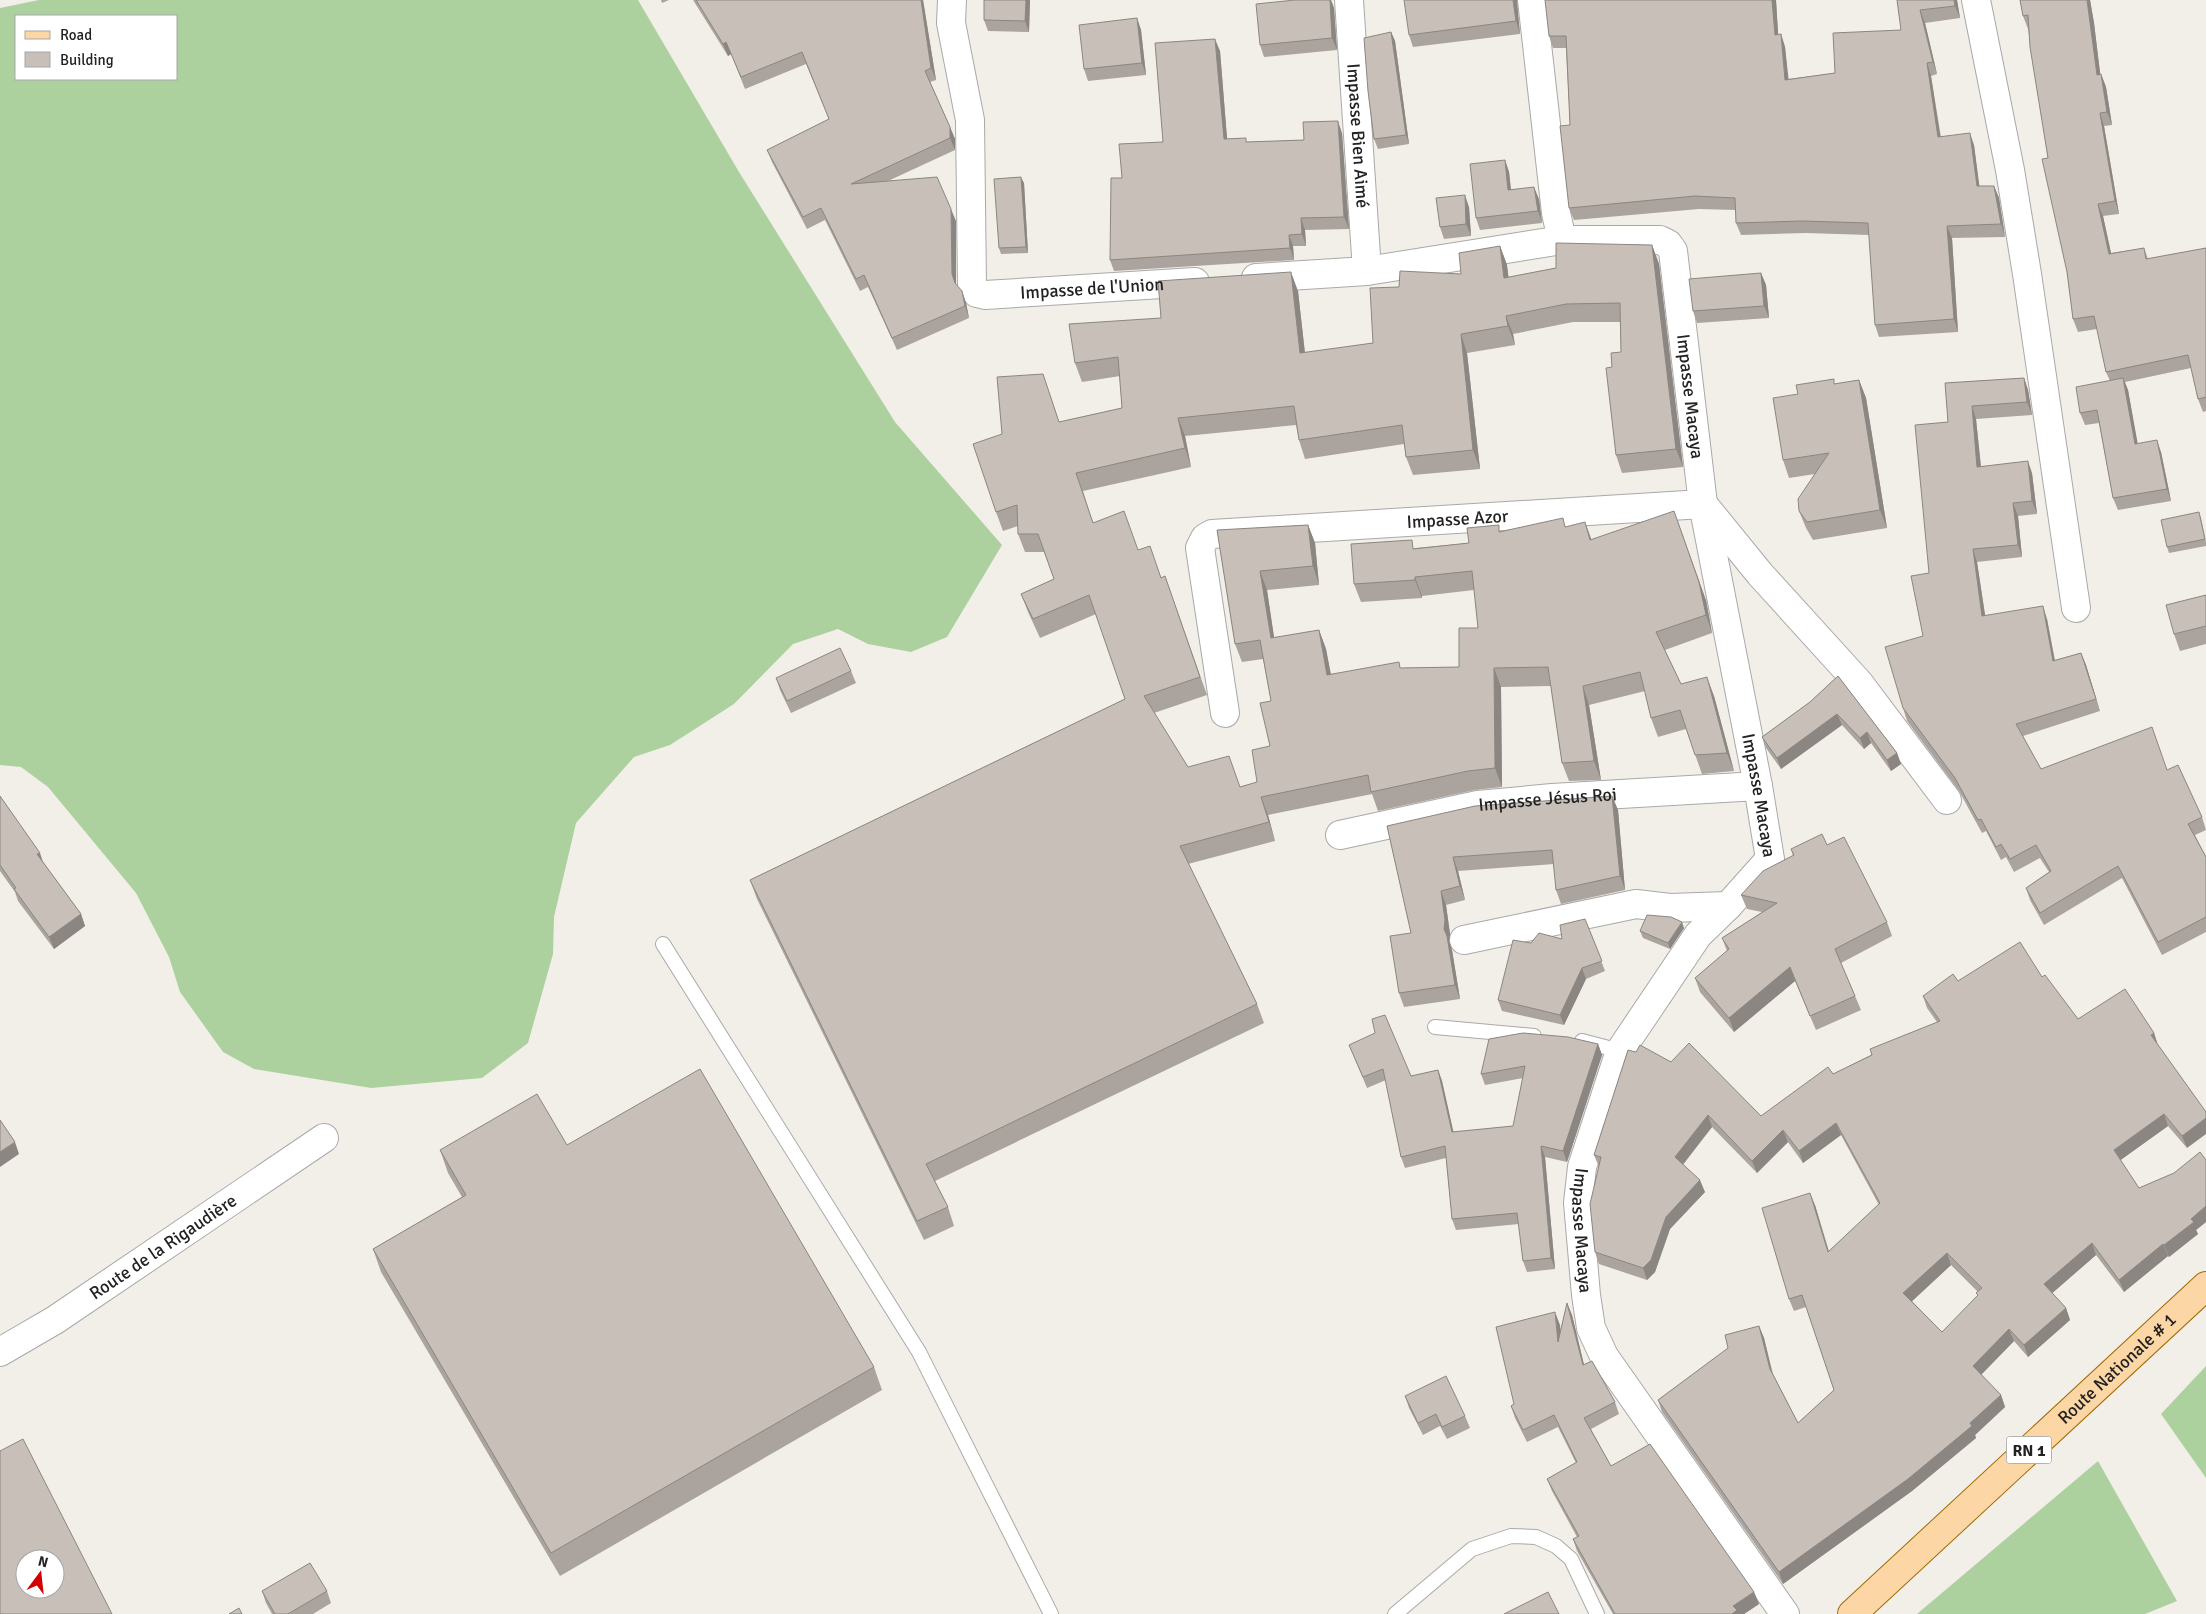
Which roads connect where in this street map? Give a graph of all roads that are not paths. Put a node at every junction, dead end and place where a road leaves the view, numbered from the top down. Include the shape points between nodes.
1 (952, 0) edge
2 (1349, 0) edge
3 (1532, 0) edge
4 (1976, 0) edge
5 (1562, 240) junction
6 (1367, 271) junction
7 (1703, 504) junction
8 (2076, 608) dead end
9 (1226, 713) dead end
10 (1758, 786) junction
11 (1947, 800) dead end
12 (1340, 835) dead end
13 (1728, 906) junction
14 (1464, 940) dead end
15 (663, 944) dead end
16 (1435, 1027) dead end
17 (1551, 1038) edge
18 (1571, 1039) edge
19 (1620, 1051) junction
20 (324, 1138) dead end
21 (2206, 1286) edge
22 (0, 1352) edge
23 (1051, 1614) edge
24 (1395, 1614) edge
25 (1598, 1614) edge
26 (1785, 1614) edge
27 (1852, 1614) edge

1 - 6 street, Impasse de l'Union via 951,23 970,120 972,286 977,293
2 - 6 street, Impasse Bien Aimé
3 - 5 street via 1556,213
4 - 8 street via 2010,170
5 - 6 street, Impasse de l'Union
5 - 7 street, Impasse Macaya via 1660,240 1673,251
7 - 9 street, Impasse Azor via 1212,534 1204,538 1200,548
7 - 10 street, Impasse Macaya
7 - 11 street via 1760,574 1858,683
10 - 12 street, Impasse Jésus Roi via 1478,805
10 - 13 street, Impasse Macaya via 1770,858
13 - 14 street via 1670,908 1636,904
13 - 19 street, Impasse Macaya via 1698,935
15 - 23 lane via 919,1352
16 - 17 lane
18 - 19 lane
19 - 26 street, Impasse Macaya via 1582,1167 1578,1203 1591,1328 1604,1356
20 - 22 street, Route de la Rigaudière via 55,1320
21 - 27 main road, Route Nationale # 1 / RN 1
24 - 25 lane via 1472,1549 1511,1536 1536,1537 1556,1546 1571,1559

